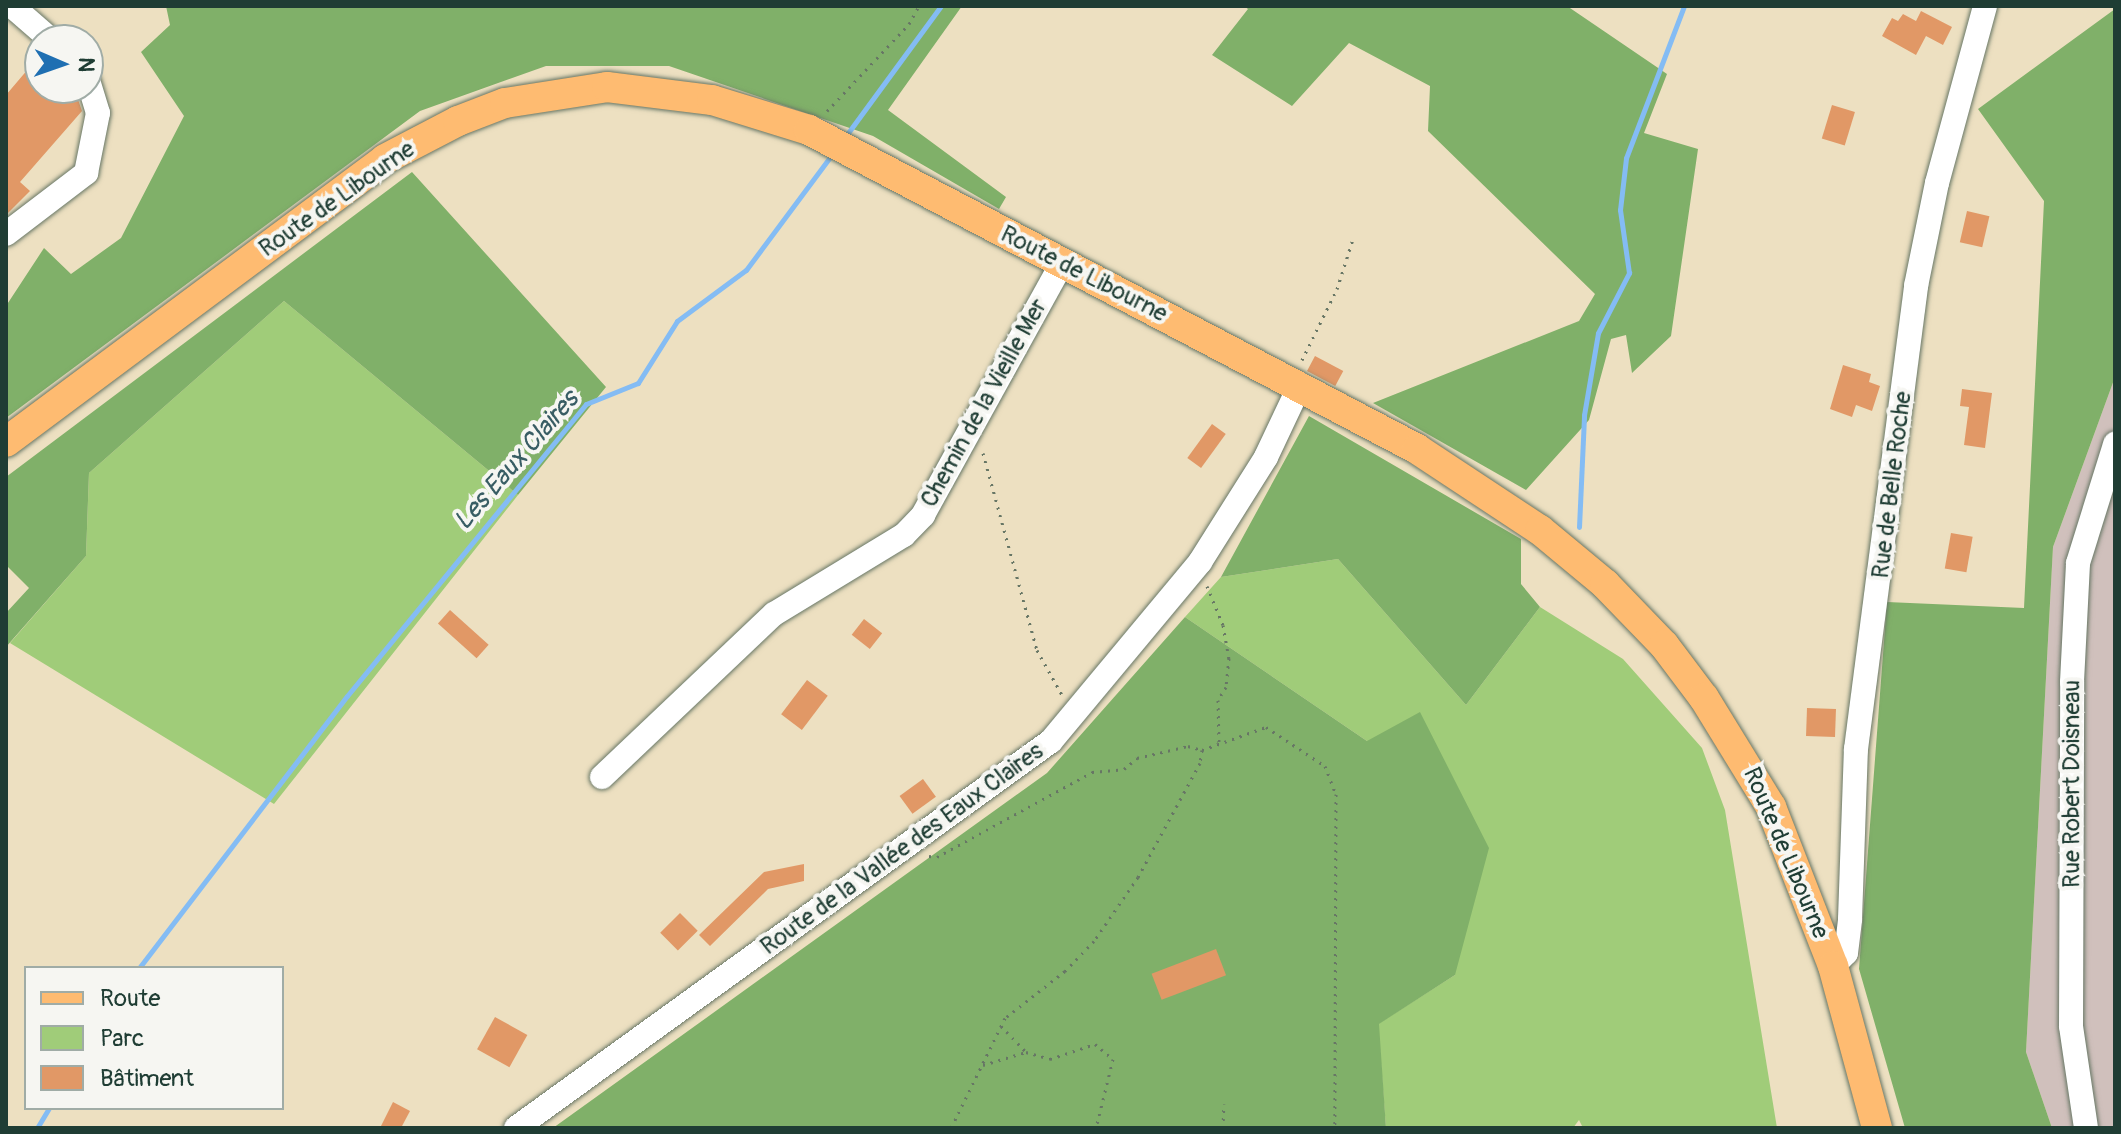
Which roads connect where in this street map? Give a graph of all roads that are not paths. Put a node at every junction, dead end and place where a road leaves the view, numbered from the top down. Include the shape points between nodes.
1 (12, 6) edge
2 (1985, 6) edge
3 (33, 24) edge
4 (95, 104) edge
5 (6, 234) edge
6 (1062, 263) junction
7 (1296, 383) junction
8 (6, 442) edge
9 (2114, 452) edge
10 (602, 777) dead end
11 (1833, 966) junction
12 (516, 1128) edge
13 (1877, 1128) edge
14 (2086, 1128) edge

1 - 3 street
2 - 11 street, Rue de Belle Roche via 1937,183 1916,286 1856,749 1846,953
4 - 5 street via 86,173
6 - 7 main road, Route de Libourne
6 - 8 main road, Route de Libourne via 816,134 712,100 607,87 505,103 385,159
6 - 10 street, Chemin de la Vieille Mer via 923,515 904,535 774,614
7 - 11 main road, Route de Libourne via 1417,449 1540,530 1605,584 1664,645 1742,752 1771,807
7 - 12 street, Route de la Vallée des Eaux Claires via 1266,457 1196,568 1051,741
9 - 14 street, Rue Robert Doisneau via 2078,563 2072,682 2071,1026
11 - 13 main road, Route de Libourne

